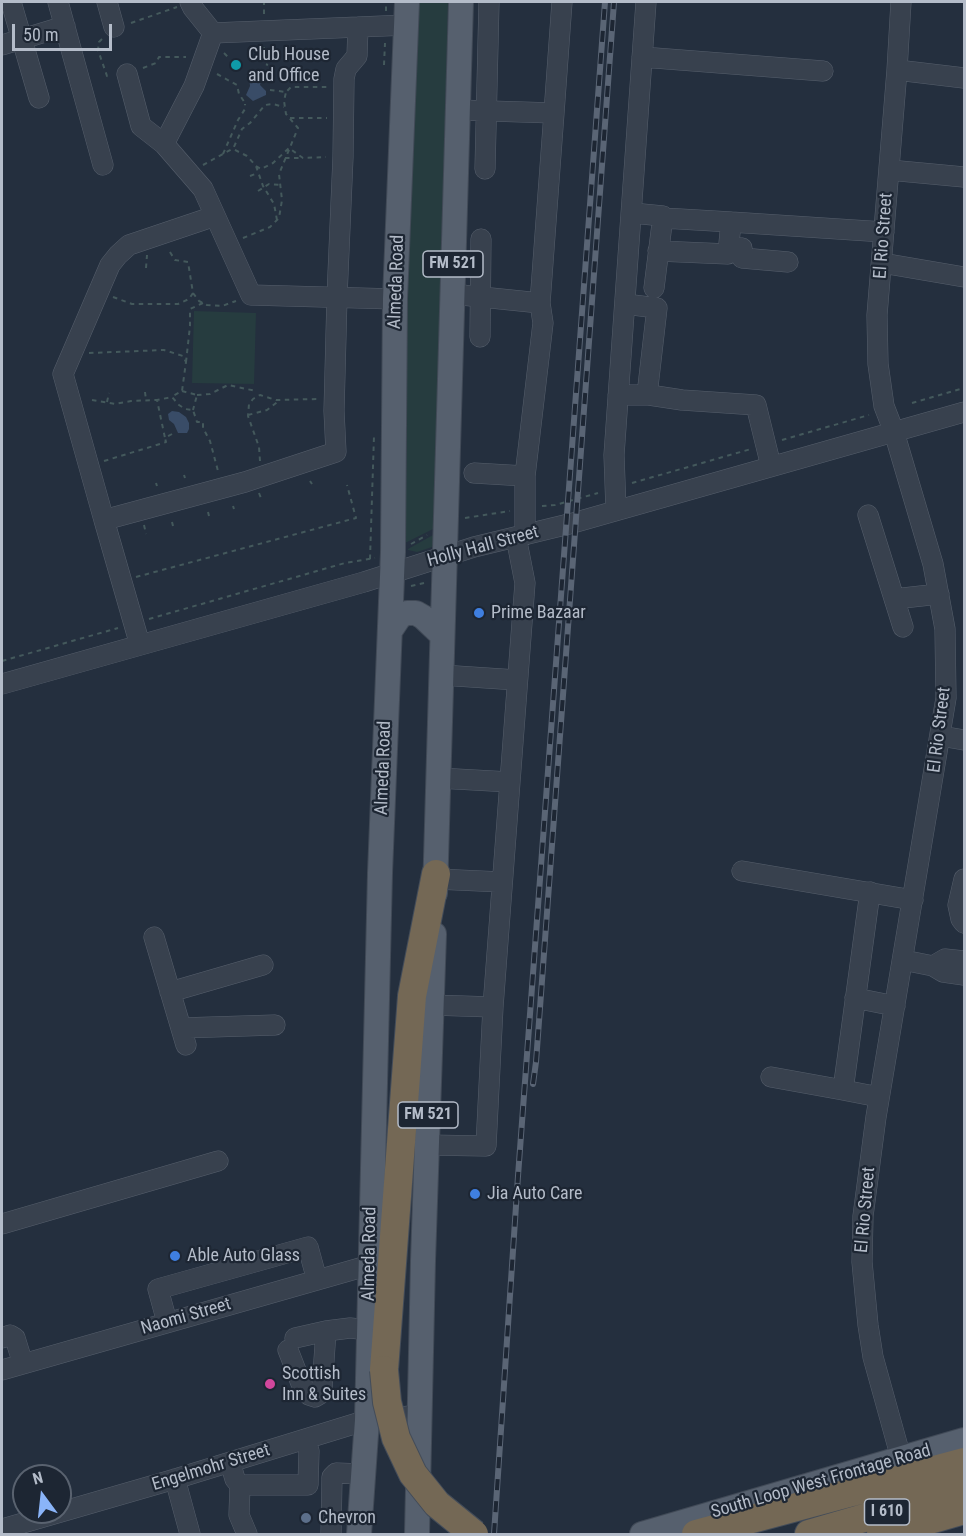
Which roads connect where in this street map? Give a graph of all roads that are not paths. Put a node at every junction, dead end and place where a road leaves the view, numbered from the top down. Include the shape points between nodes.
1 (11, 2) edge
2 (58, 2) edge
3 (107, 2) edge
4 (190, 2) edge
5 (461, 2) edge
6 (489, 2) edge
7 (562, 2) edge
8 (646, 2) edge
9 (901, 2) edge
10 (407, 13) edge
11 (65, 26) junction
12 (358, 27) junction
13 (114, 28) road end
14 (213, 33) junction
15 (22, 39) junction
16 (2, 45) edge
17 (642, 57) junction
18 (897, 70) junction
19 (824, 71) dead end
20 (127, 74) road end
21 (964, 78) edge
22 (39, 98) dead end
23 (458, 110) junction
24 (486, 111) junction
25 (554, 112) junction
26 (164, 144) junction
27 (103, 165) dead end
28 (485, 169) dead end
29 (889, 170) junction
30 (964, 177) edge
31 (632, 213) junction
32 (215, 216) junction
33 (663, 218) junction
34 (731, 222) junction
35 (884, 232) junction
36 (481, 239) dead end
37 (729, 247) junction
38 (658, 251) junction
39 (788, 262) dead end
40 (882, 263) junction
41 (964, 277) edge
42 (654, 288) dead end
43 (452, 294) junction
44 (480, 296) junction
45 (337, 297) junction
46 (395, 299) junction
47 (540, 303) junction
48 (625, 304) junction
49 (480, 337) dead end
50 (618, 395) junction
51 (647, 395) junction
52 (964, 412) edge
53 (894, 432) junction
54 (771, 466) junction
55 (474, 473) dead end
56 (525, 476) junction
57 (616, 510) junction
58 (868, 515) dead end
59 (104, 520) junction
60 (521, 536) junction
61 (445, 556) junction
62 (383, 565) junction
63 (939, 594) junction
64 (894, 599) junction
65 (903, 627) dead end
66 (390, 631) junction
67 (442, 635) junction
68 (140, 645) junction
69 (441, 675) junction
70 (517, 680) junction
71 (2, 684) edge
72 (941, 736) junction
73 (964, 740) edge
74 (438, 778) junction
75 (510, 782) junction
76 (742, 871) dead end
77 (436, 877) junction
78 (964, 879) edge
79 (502, 882) junction
80 (877, 893) junction
81 (913, 900) junction
82 (964, 923) edge
83 (154, 937) dead end
84 (903, 960) junction
85 (964, 961) edge
86 (263, 965) dead end
87 (933, 966) junction
88 (964, 975) edge
89 (170, 992) junction
90 (855, 998) junction
91 (431, 1005) junction
92 (895, 1006) junction
93 (493, 1007) junction
94 (275, 1025) dead end
95 (771, 1077) dead end
96 (843, 1090) junction
97 (879, 1097) junction
98 (427, 1145) junction
99 (218, 1161) dead end
100 (2, 1224) edge
101 (370, 1265) junction
102 (317, 1280) junction
103 (167, 1322) junction
104 (369, 1330) junction
105 (326, 1331) junction
106 (2, 1338) edge
107 (23, 1364) junction
108 (2, 1370) edge
109 (421, 1415) junction
110 (367, 1420) junction
111 (305, 1439) junction
112 (964, 1440) edge
113 (901, 1458) junction
114 (230, 1462) junction
115 (964, 1462) edge
116 (363, 1473) junction
117 (175, 1479) junction
118 (240, 1485) junction
119 (964, 1489) edge
120 (828, 1499) junction
121 (964, 1510) edge
122 (2, 1529) edge
123 (190, 1534) edge
124 (247, 1534) edge
125 (331, 1534) edge
126 (359, 1534) edge
127 (417, 1534) edge
128 (474, 1534) edge
129 (642, 1534) edge
130 (696, 1534) edge
131 (744, 1534) edge
132 (809, 1534) edge
133 (881, 1534) edge

1 - 15 street
2 - 11 street
3 - 13 street
4 - 14 street
5 - 23 main road, FM 521
6 - 24 street
7 - 25 street
8 - 17 street
9 - 18 street, El Rio Street
10 - 12 street
10 - 46 main road, Almeda Road / FM 521
11 - 15 street
11 - 27 street
12 - 14 street
12 - 45 street via 357,56 346,69 344,87
14 - 26 street via 194,86
15 - 16 street
15 - 22 street
17 - 19 street
17 - 31 street
18 - 21 street
18 - 29 street, El Rio Street
20 - 26 street via 141,126
23 - 24 street
23 - 43 main road, FM 521
24 - 25 street
24 - 28 street
25 - 47 street
26 - 32 street via 203,189
29 - 30 street
29 - 35 street, El Rio Street
31 - 33 street
31 - 48 street
32 - 45 street via 251,295
32 - 59 street via 129,244 118,255 63,374
33 - 34 street
33 - 38 street
34 - 35 street
34 - 37 street
35 - 40 street, El Rio Street
36 - 44 street
37 - 38 street via 728,254
37 - 39 street via 742,248 742,258
38 - 42 street
40 - 41 street
40 - 53 street, El Rio Street via 878,364 884,406
43 - 44 street
43 - 61 main road, FM 521
44 - 47 street
44 - 49 street
45 - 46 street
45 - 59 street via 336,452 222,489
46 - 62 main road, Almeda Road / FM 521
47 - 56 street via 543,323
48 - 50 street
48 - 51 street via 657,308
50 - 51 street
50 - 57 street
51 - 54 street via 756,405
52 - 53 street, Holly Hall Street
53 - 54 street, Holly Hall Street
53 - 63 street, El Rio Street
54 - 57 street, Holly Hall Street
55 - 56 street
56 - 60 street
57 - 60 street, Holly Hall Street
58 - 64 street
59 - 68 street
60 - 61 street, Holly Hall Street
60 - 70 street via 525,583
61 - 62 street, Holly Hall Street
61 - 67 main road, FM 521
62 - 66 main road, Almeda Road / FM 521
62 - 68 street, Holly Hall Street
63 - 64 street
63 - 72 street, El Rio Street via 945,629 946,698
64 - 65 street
66 - 67 main road via 400,616 416,613
66 - 101 main road, Almeda Road / FM 521
67 - 69 main road, FM 521
68 - 71 street, Holly Hall Street
69 - 70 street
69 - 74 main road, FM 521
70 - 75 street
72 - 73 street
72 - 81 street, El Rio Street
74 - 75 street
74 - 77 main road, FM 521
75 - 79 street
76 - 80 street
77 - 79 street
77 - 91 main road, FM 521
77 - 128 highway, bridge via 412,996 384,1370 396,1438 413,1474 437,1504
78 - 82 street via 958,905
79 - 93 street
80 - 81 street
80 - 90 street
81 - 84 street, El Rio Street
83 - 89 street
84 - 87 street
84 - 92 street, El Rio Street
85 - 87 street via 945,959
86 - 89 street
87 - 88 street
89 - 94 street via 183,1037
90 - 92 street
90 - 96 street
91 - 93 street
91 - 98 main road, FM 521
92 - 97 street, El Rio Street
93 - 98 street via 486,1146
95 - 96 street
96 - 97 street
97 - 113 street, El Rio Street via 863,1216 862,1262 873,1356
98 - 109 main road, FM 521
99 - 100 street
101 - 102 street, Naomi Street
101 - 104 main road, Almeda Road / FM 521
102 - 103 street, Naomi Street
102 - 103 street via 308,1247 158,1289
103 - 107 street, Naomi Street
104 - 105 street
104 - 110 main road, Almeda Road / FM 521
105 - 105 street via 320,1395 315,1397 302,1386 292,1344
106 - 107 street via 15,1338
107 - 108 street, Naomi Street
109 - 110 street, Engelmohr Street
109 - 127 main road, FM 521
110 - 111 street, Engelmohr Street
110 - 116 main road, Almeda Road / FM 521
111 - 114 street, Engelmohr Street
111 - 118 street via 309,1451 308,1485
112 - 113 main road, South Loop West Frontage Road
113 - 129 main road, South Loop West Frontage Road
114 - 117 street, Engelmohr Street
114 - 118 street
115 - 120 highway
116 - 125 street via 336,1473 332,1477
116 - 126 main road, Almeda Road / FM 521
117 - 122 street, Engelmohr Street
117 - 123 street
118 - 124 street via 239,1515
119 - 132 highway, I 610
120 - 130 highway
120 - 131 highway
121 - 133 highway

